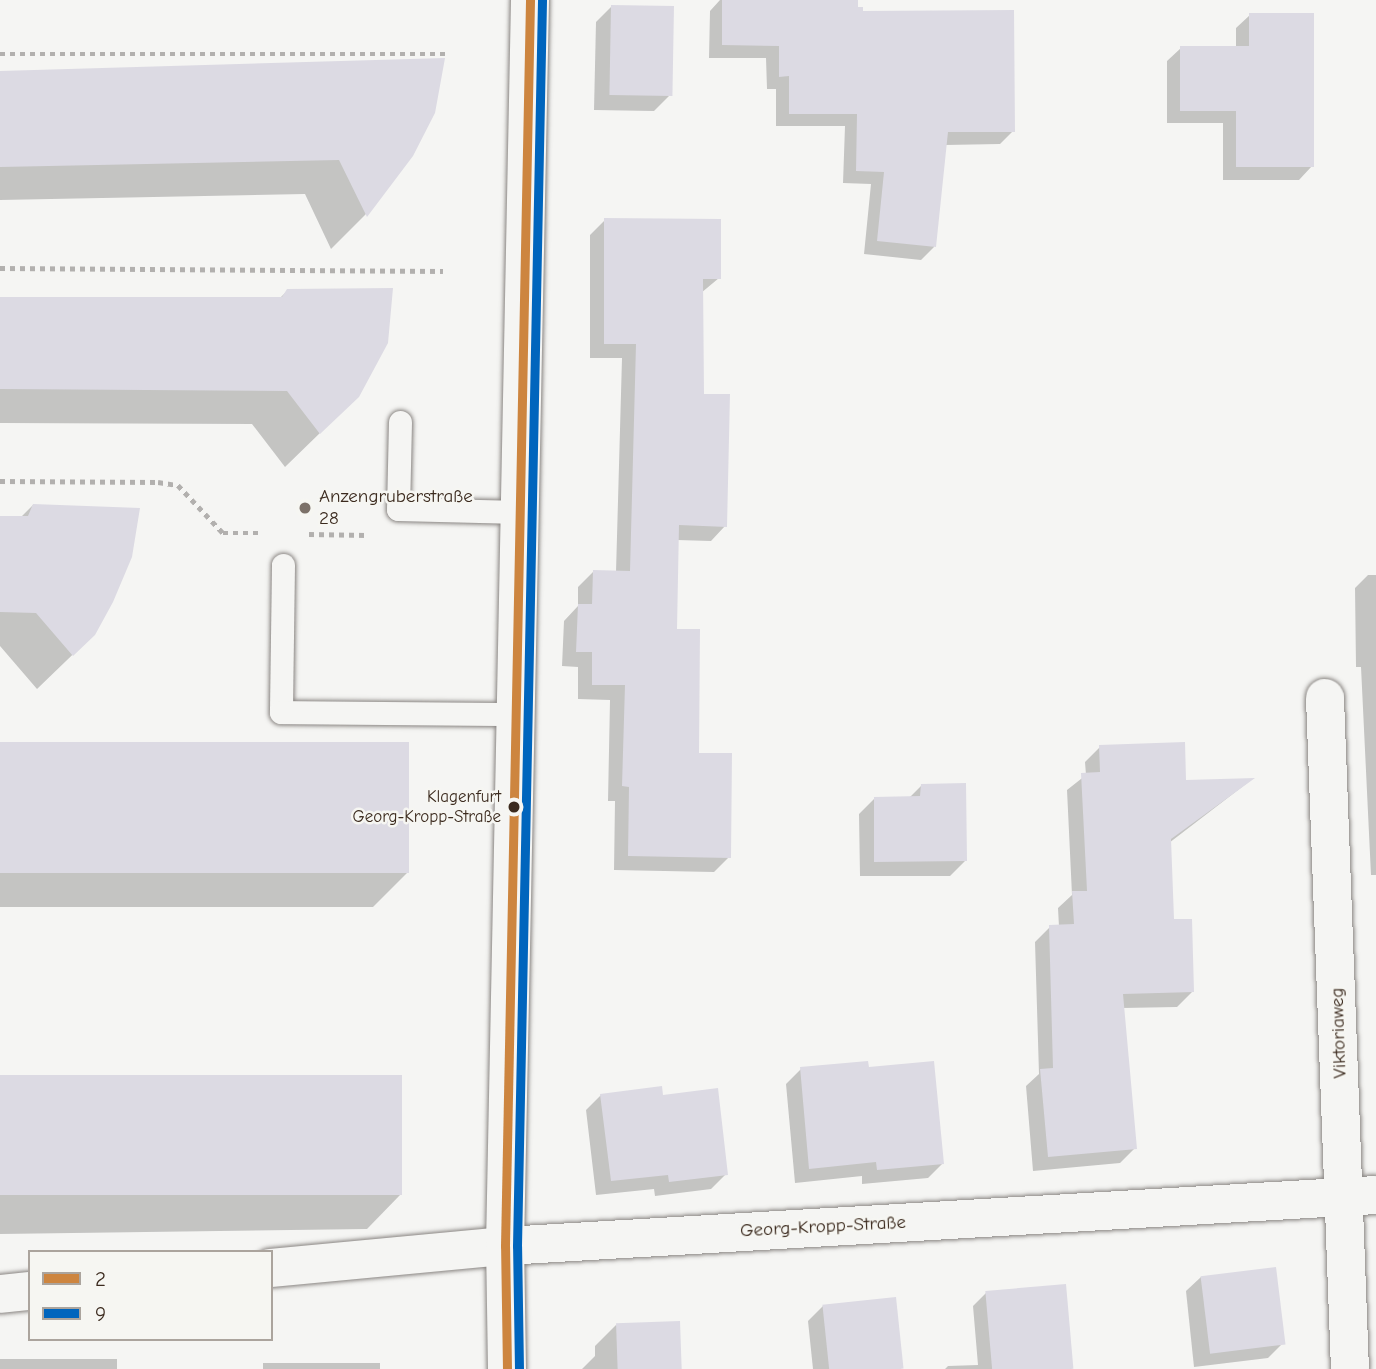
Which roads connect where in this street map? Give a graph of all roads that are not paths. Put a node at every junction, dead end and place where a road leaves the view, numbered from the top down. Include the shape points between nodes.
1 (530, 0) edge
2 (400, 422) dead end
3 (520, 512) junction
4 (282, 565) dead end
5 (1325, 698) dead end
6 (516, 715) junction
7 (1360, 1196) edge
8 (505, 1246) junction
9 (273, 1268) edge
10 (28, 1291) edge
11 (0, 1294) edge
12 (507, 1369) edge
13 (1350, 1369) edge

1 - 3 street
2 - 3 lane via 398,509
3 - 6 street
4 - 6 lane via 281,712
5 - 7 street, Viktoriaweg
6 - 8 street
7 - 8 street, Georg-Kropp-Straße
7 - 13 street, Viktoriaweg
8 - 9 street, Georg-Kropp-Straße
8 - 12 street
10 - 11 street

